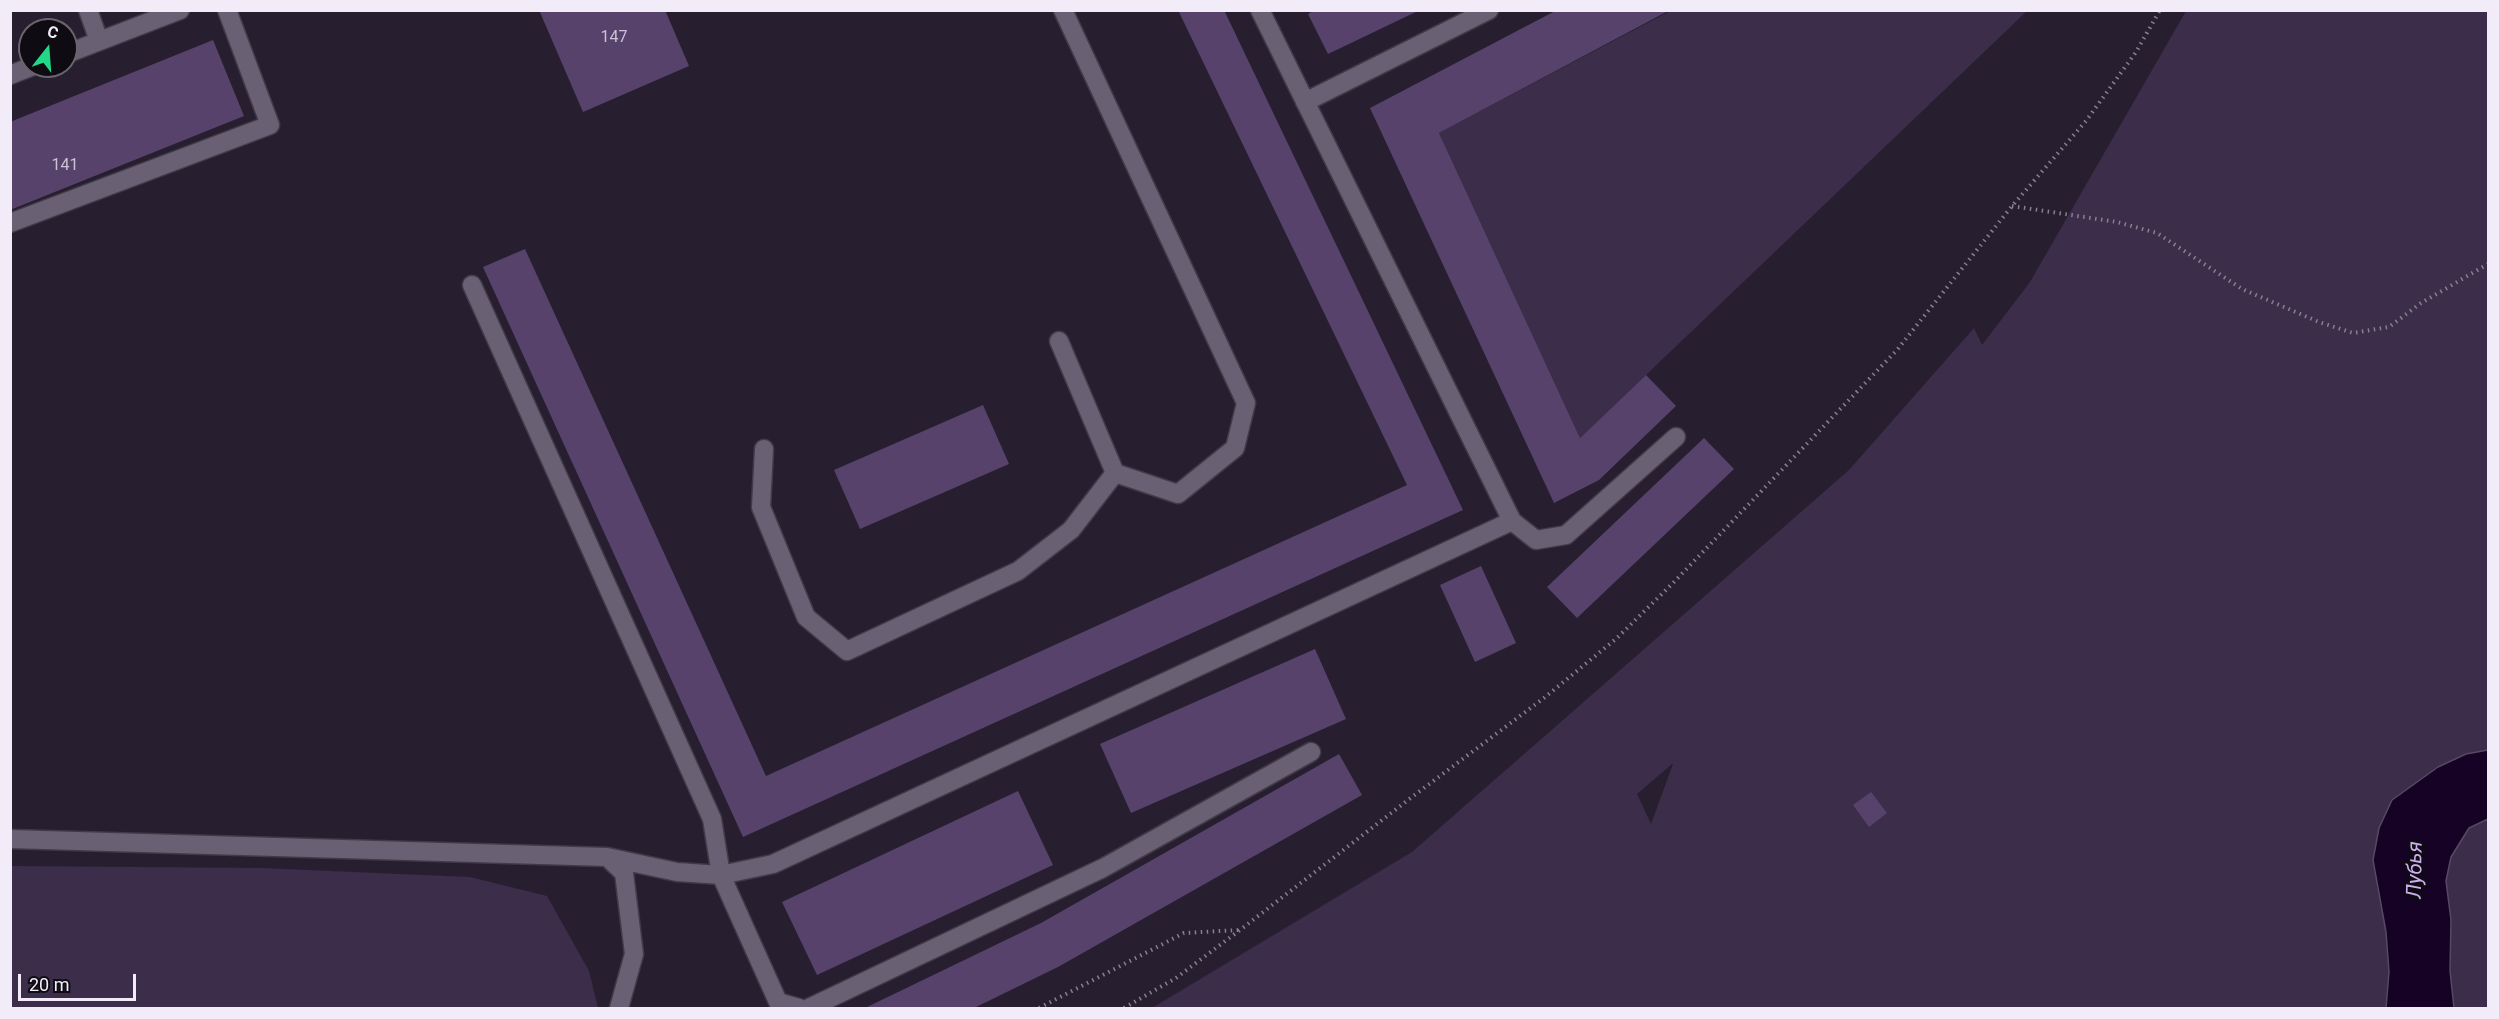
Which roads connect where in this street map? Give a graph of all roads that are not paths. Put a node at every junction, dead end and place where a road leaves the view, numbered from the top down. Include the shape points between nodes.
1 (88, 10) edge
2 (180, 10) edge
3 (227, 10) edge
4 (1063, 10) edge
5 (1260, 10) edge
6 (1489, 10) edge
7 (99, 41) junction
8 (78, 49) edge
9 (1305, 102) junction
10 (10, 223) edge
11 (472, 285) dead end
12 (1059, 341) dead end
13 (1676, 437) dead end
14 (764, 449) dead end
15 (1115, 473) junction
16 (1512, 520) junction
17 (1311, 752) dead end
18 (10, 839) edge
19 (608, 857) junction
20 (721, 875) junction
21 (619, 1008) edge
22 (799, 1008) edge
23 (809, 1008) edge

1 - 7 lane
2 - 7 lane
3 - 10 lane via 270,125
4 - 15 lane via 1246,403 1234,448 1178,494
5 - 9 lane
6 - 9 lane
7 - 8 lane
9 - 16 lane
11 - 20 lane via 712,819
12 - 15 lane
13 - 16 lane via 1566,535 1536,540
14 - 15 lane via 760,507 806,617 846,651 1018,571 1071,530
16 - 20 lane via 773,864
17 - 23 lane via 1103,868
18 - 19 lane
19 - 20 lane via 676,872
19 - 21 lane via 624,873 634,954
20 - 22 lane via 778,1002

